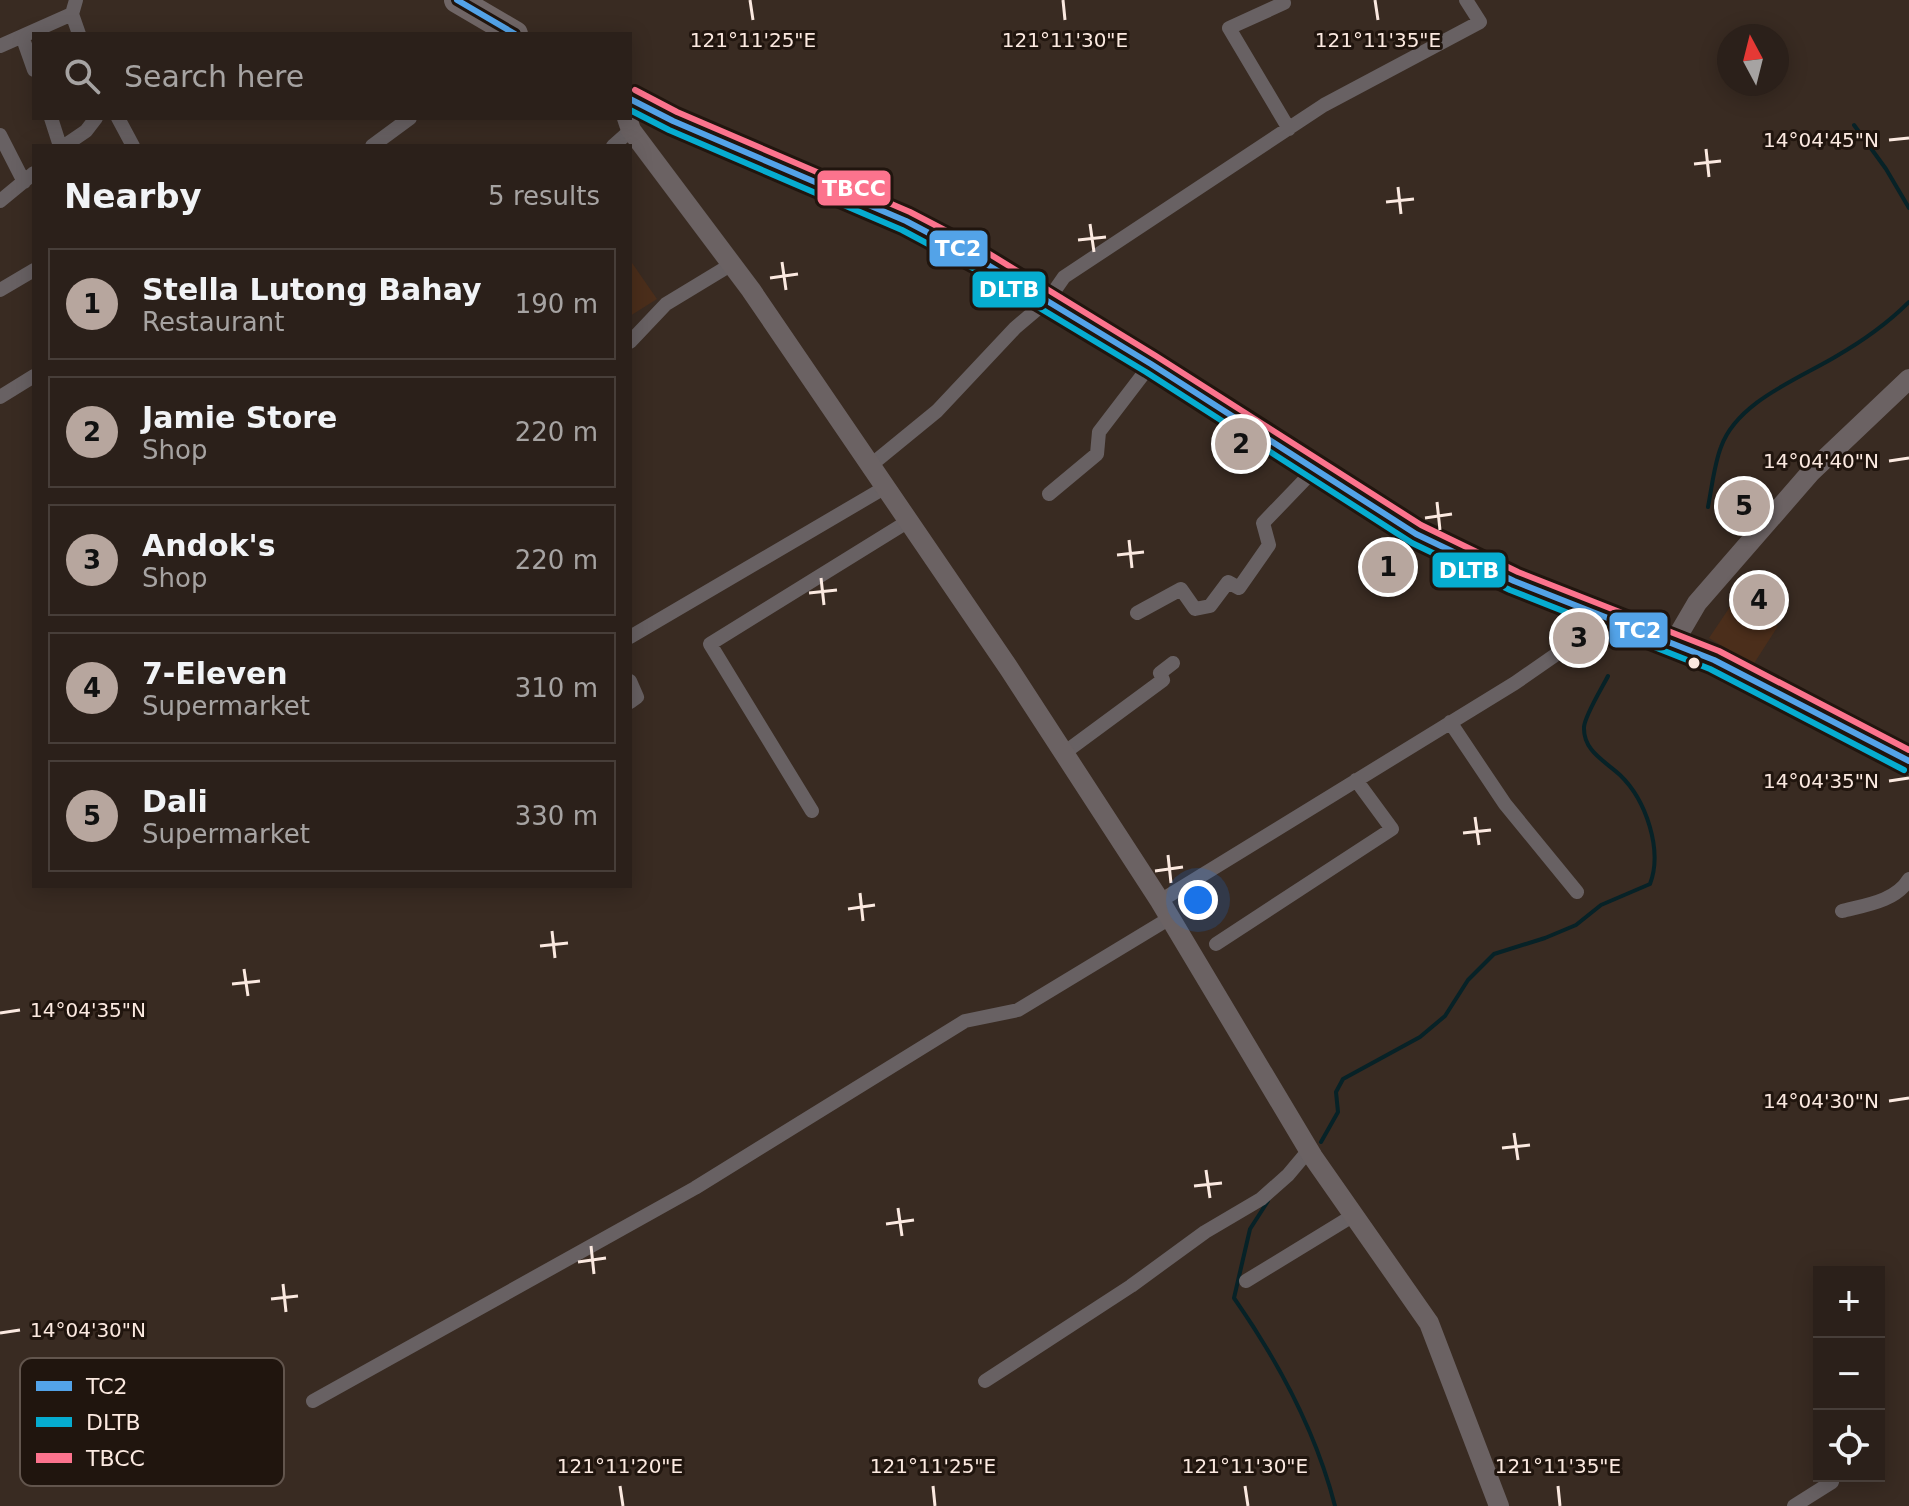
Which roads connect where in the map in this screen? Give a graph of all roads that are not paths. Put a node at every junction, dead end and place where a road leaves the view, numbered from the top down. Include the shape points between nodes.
1 (457, 0) edge
2 (1466, 0) edge
3 (1284, 3) dead end
4 (74, 7) edge
5 (79, 32) edge
6 (512, 32) edge
7 (22, 36) junction
8 (0, 46) edge
9 (32, 64) edge
10 (632, 100) edge
11 (52, 120) edge
12 (94, 120) edge
13 (119, 120) edge
14 (407, 120) edge
15 (629, 124) edge
16 (1289, 129) junction
17 (0, 135) edge
18 (61, 144) edge
19 (65, 144) edge
20 (132, 144) edge
21 (375, 144) edge
22 (614, 144) edge
23 (29, 178) edge
24 (0, 201) edge
25 (732, 264) junction
26 (32, 271) edge
27 (0, 290) edge
28 (1048, 300) junction
29 (632, 340) edge
30 (1151, 364) junction
31 (32, 377) edge
32 (1909, 379) edge
33 (0, 397) edge
34 (871, 465) junction
35 (1314, 470) junction
36 (884, 488) junction
37 (1049, 494) dead end
38 (907, 522) junction
39 (1137, 613) dead end
40 (1610, 617) junction
41 (632, 636) edge
42 (1673, 644) junction
43 (1173, 663) dead end
44 (1450, 722) junction
45 (1064, 753) junction
46 (1909, 761) edge
47 (1356, 780) junction
48 (812, 811) dead end
49 (1909, 879) edge
50 (1577, 892) dead end
51 (1165, 909) junction
52 (1842, 911) dead end
53 (1216, 944) dead end
54 (1309, 1150) junction
55 (1354, 1215) junction
56 (1246, 1281) dead end
57 (985, 1381) dead end
58 (313, 1401) dead end
59 (1832, 1482) dead end
60 (1499, 1506) edge
61 (1794, 1506) edge

1 - 6 highway
2 - 16 street via 1480,22
3 - 16 street via 1229,28
4 - 5 street
4 - 7 street
7 - 8 street
7 - 9 street
10 - 28 highway via 906,221
11 - 18 street
12 - 19 street
13 - 20 street
14 - 21 street
15 - 22 street
15 - 25 street
16 - 28 street via 1064,277
17 - 23 street
23 - 24 street
25 - 29 street via 666,304
25 - 34 street
26 - 27 street
28 - 30 highway
28 - 34 street via 1008,334 937,411
30 - 35 highway
30 - 37 street via 1099,432 1097,454
31 - 33 street
32 - 42 street via 1792,493 1697,603
34 - 36 street
35 - 39 street via 1263,523 1269,545 1239,588 1228,582 1210,606 1195,609 1181,589
35 - 40 highway via 1416,534 1514,581
36 - 38 street
36 - 41 street
38 - 45 street
38 - 48 street via 710,644
40 - 42 highway
40 - 44 street
42 - 46 highway
43 - 45 street via 1160,673 1163,680
44 - 47 street
44 - 50 street via 1505,804
45 - 51 street
47 - 51 street
47 - 53 street via 1392,829
49 - 52 street via 1888,896
51 - 54 street
51 - 58 street via 1018,1010 965,1021 695,1188
54 - 55 street
54 - 57 street via 1261,1199
55 - 56 street
55 - 60 street via 1429,1323
59 - 61 street

